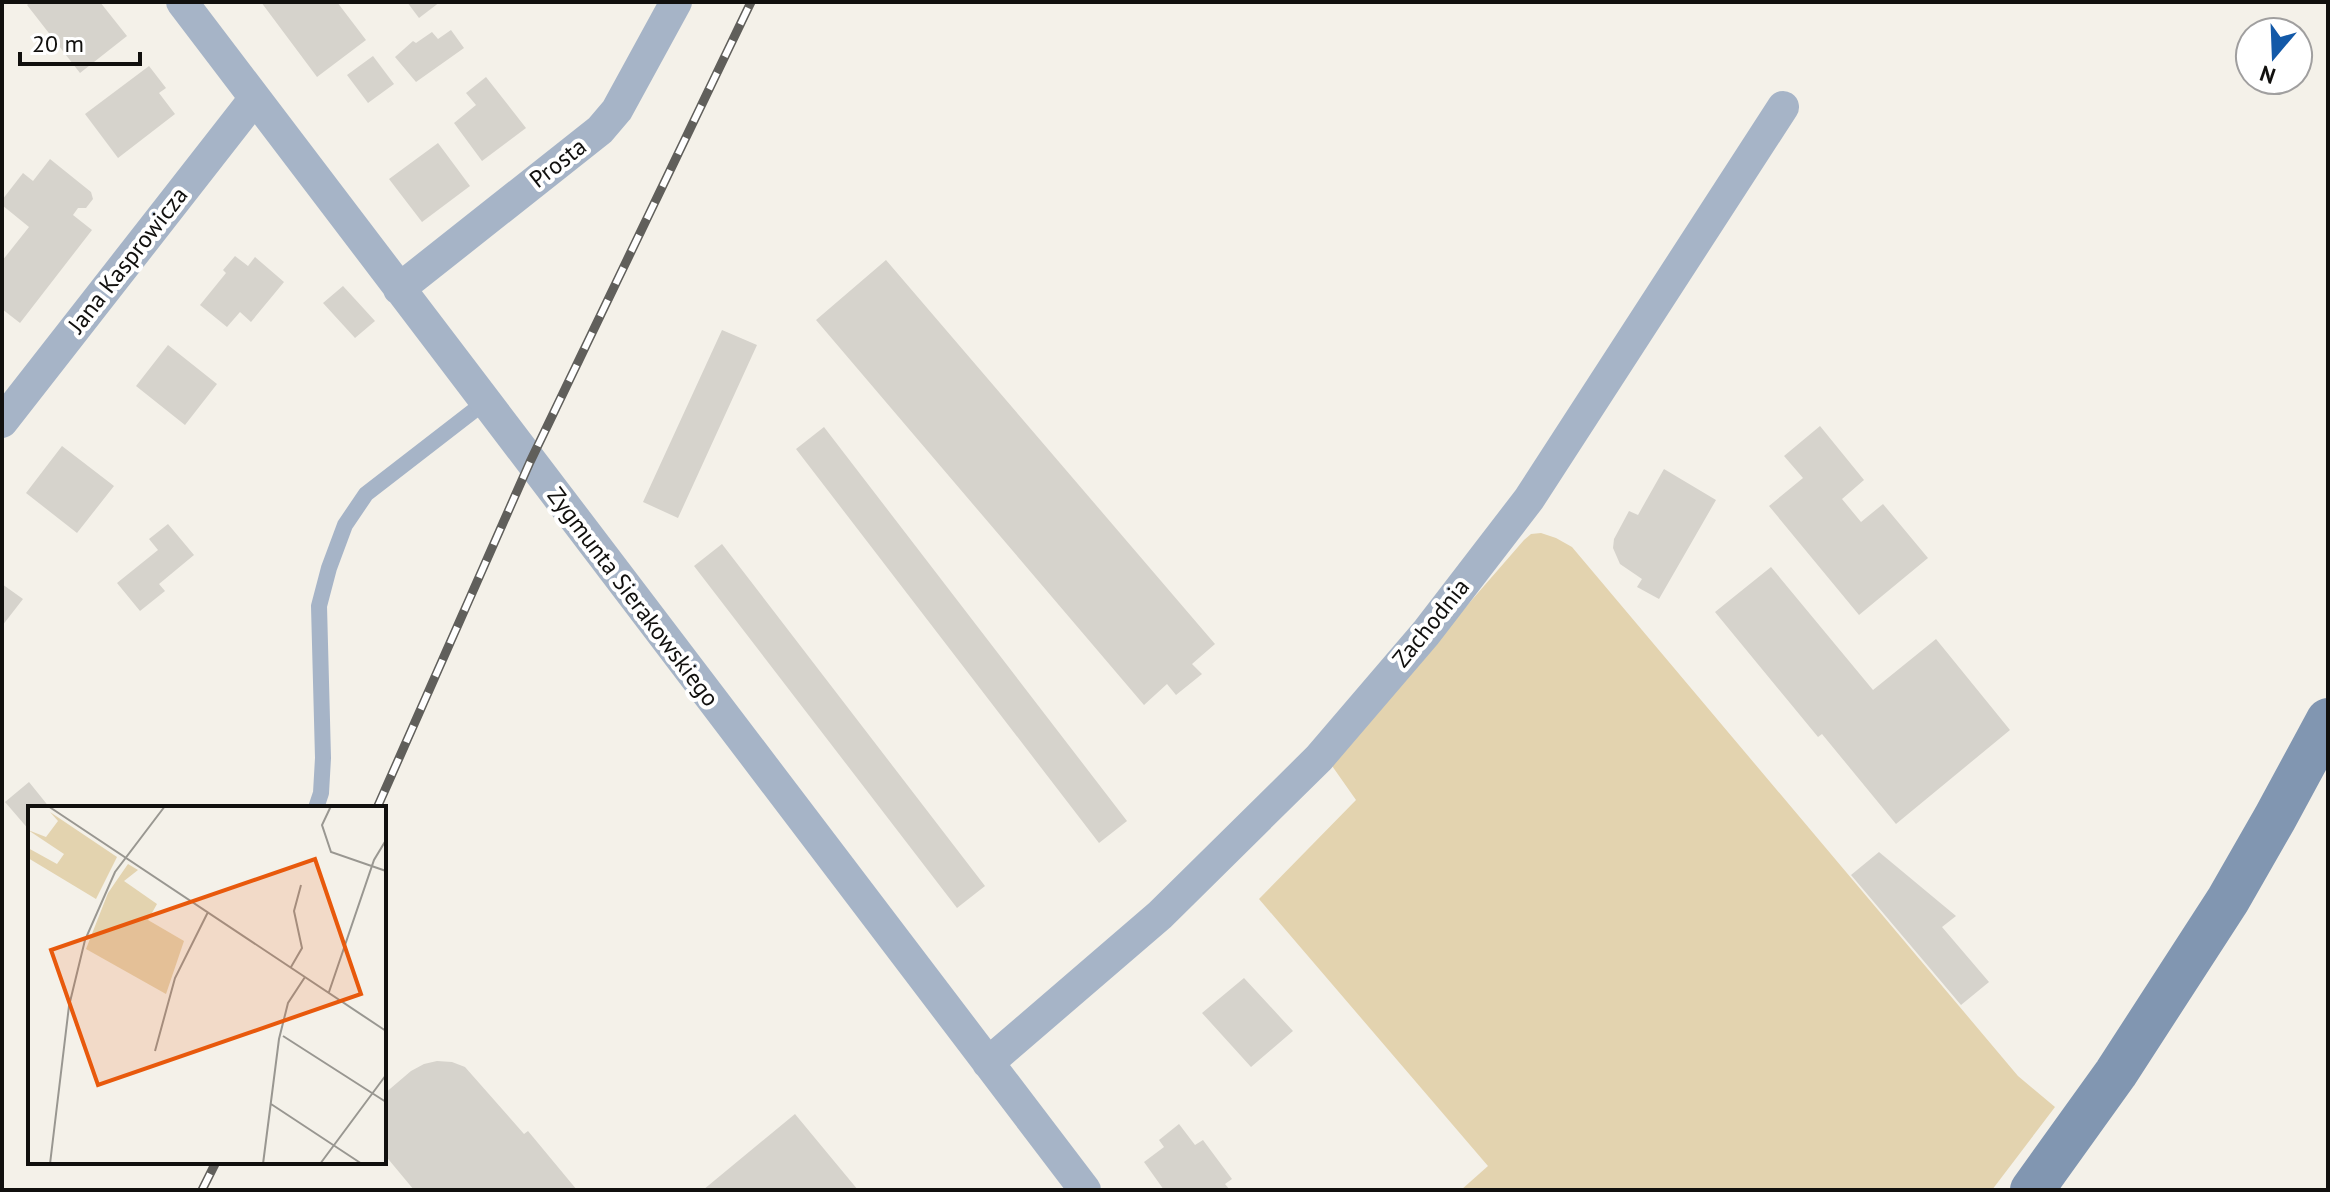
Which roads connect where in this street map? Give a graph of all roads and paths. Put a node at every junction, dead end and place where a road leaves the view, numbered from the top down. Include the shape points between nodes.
1 (182, 2) edge
2 (676, 2) edge
3 (255, 98) junction
4 (1783, 107) dead end
5 (399, 289) junction
6 (485, 402) junction
7 (2, 422) edge
8 (2328, 720) edge
9 (317, 806) edge
10 (988, 1063) junction
11 (1085, 1190) edge
12 (2032, 1190) edge

1 - 3 street, Zygmunta Sierakowskiego
2 - 5 street, Prosta via 617,110 600,130
3 - 5 street, Zygmunta Sierakowskiego
3 - 7 street, Jana Kasprowicza
4 - 10 street, Zachodnia via 1529,499 1426,633 1319,758 1160,915
5 - 6 street, Zygmunta Sierakowskiego
6 - 9 lane via 366,494 345,525 319,606 323,758
6 - 10 street, Zygmunta Sierakowskiego
8 - 12 main road via 2228,900 2116,1073
10 - 11 street, Zygmunta Sierakowskiego

